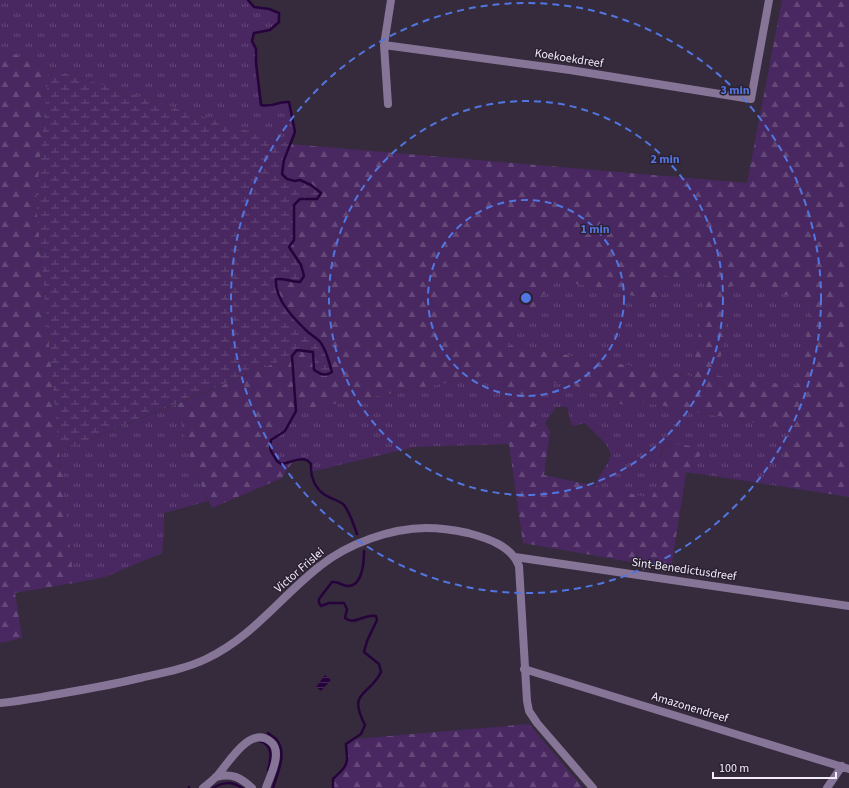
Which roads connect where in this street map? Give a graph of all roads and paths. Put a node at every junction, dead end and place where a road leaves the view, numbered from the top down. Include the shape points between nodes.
1 (391, 0) edge
2 (769, 0) edge
3 (384, 45) junction
4 (388, 104) dead end
5 (515, 557) junction
6 (849, 606) edge
7 (524, 669) junction
8 (0, 703) edge
9 (845, 768) edge
10 (216, 777) junction
11 (203, 788) edge
12 (252, 788) edge
13 (266, 788) edge
14 (593, 788) edge
15 (827, 788) edge

1 - 3 street
2 - 3 street, Koekoekdreef via 751,100 570,70
3 - 4 street
5 - 6 street, Sint-Benedictusdreef
5 - 7 street via 519,566
5 - 8 street, Victor Frislei via 505,548 485,539 450,529 415,528 383,534 328,559 259,623 206,659 178,669 113,684
7 - 9 street, Amazonendreef
7 - 14 street via 527,701 532,718
9 - 15 street
10 - 11 street
10 - 12 street via 228,774
10 - 13 street via 246,742 263,738 270,741 276,753

